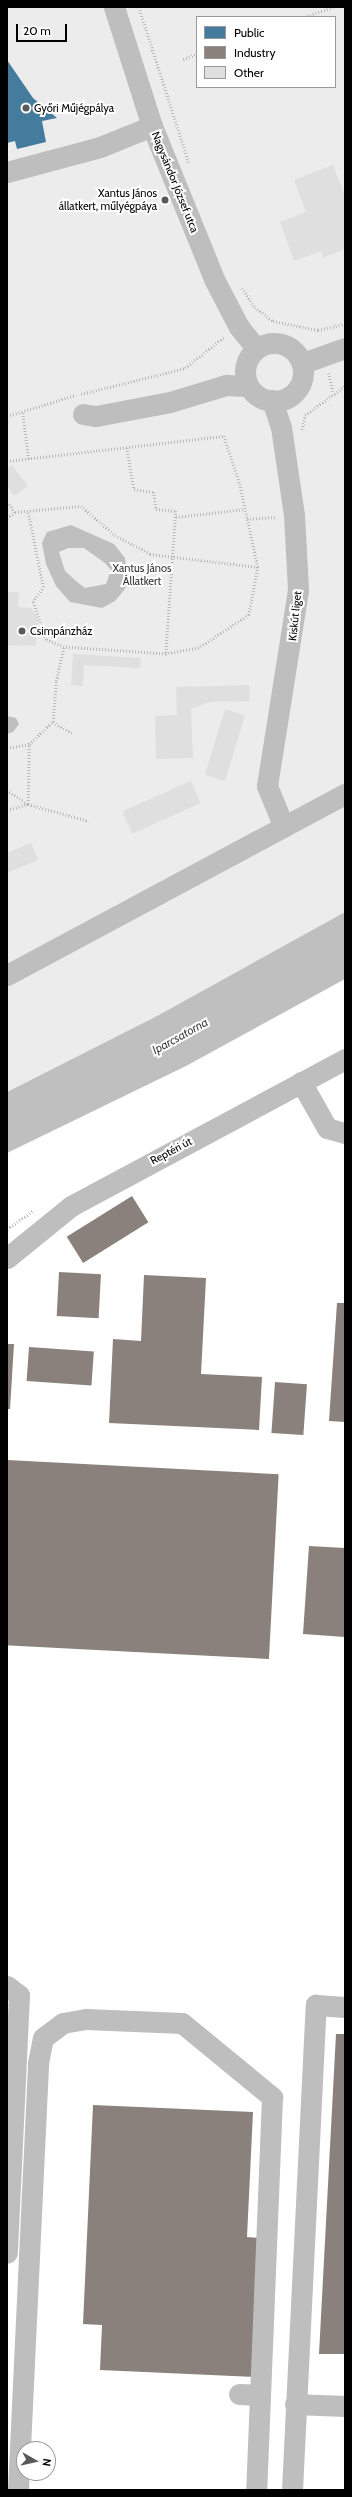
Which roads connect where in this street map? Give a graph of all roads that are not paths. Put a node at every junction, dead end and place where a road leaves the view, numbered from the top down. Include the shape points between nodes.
1 (114, 7) edge
2 (152, 126) junction
3 (7, 172) edge
4 (256, 348) junction
5 (345, 348) edge
6 (302, 363) junction
7 (248, 386) junction
8 (272, 400) junction
9 (83, 414) dead end
10 (345, 794) edge
11 (284, 827) junction
12 (7, 975) edge
13 (345, 1059) edge
14 (302, 1082) junction
15 (345, 1133) edge
16 (7, 1258) edge
17 (7, 1986) edge
18 (345, 2007) edge
19 (7, 2254) edge
20 (295, 2404) junction
21 (345, 2406) edge
22 (18, 2490) edge
23 (256, 2490) edge
24 (292, 2490) edge

1 - 2 street, Nagysándor József utca
2 - 3 street via 100,147
2 - 4 street, Nagysándor József utca via 214,279 239,327
4 - 6 street via 272,342 284,344
4 - 7 street via 244,372
5 - 6 street
6 - 8 street via 297,391 288,398
7 - 8 street via 256,396
7 - 9 street via 226,385 170,402 96,416
8 - 11 street, Kiskút liget via 281,427 294,515 298,590 267,786
10 - 11 street
11 - 12 street
13 - 14 street, Reptéri út
14 - 15 street via 327,1128
14 - 16 street, Reptéri út via 71,1206
17 - 19 street via 19,1995
18 - 20 street via 316,2005
20 - 21 street
20 - 24 street
22 - 23 street via 28,2436 38,2063 44,2038 63,2023 86,2019 182,2023 272,2097 249,2395 250,2446

